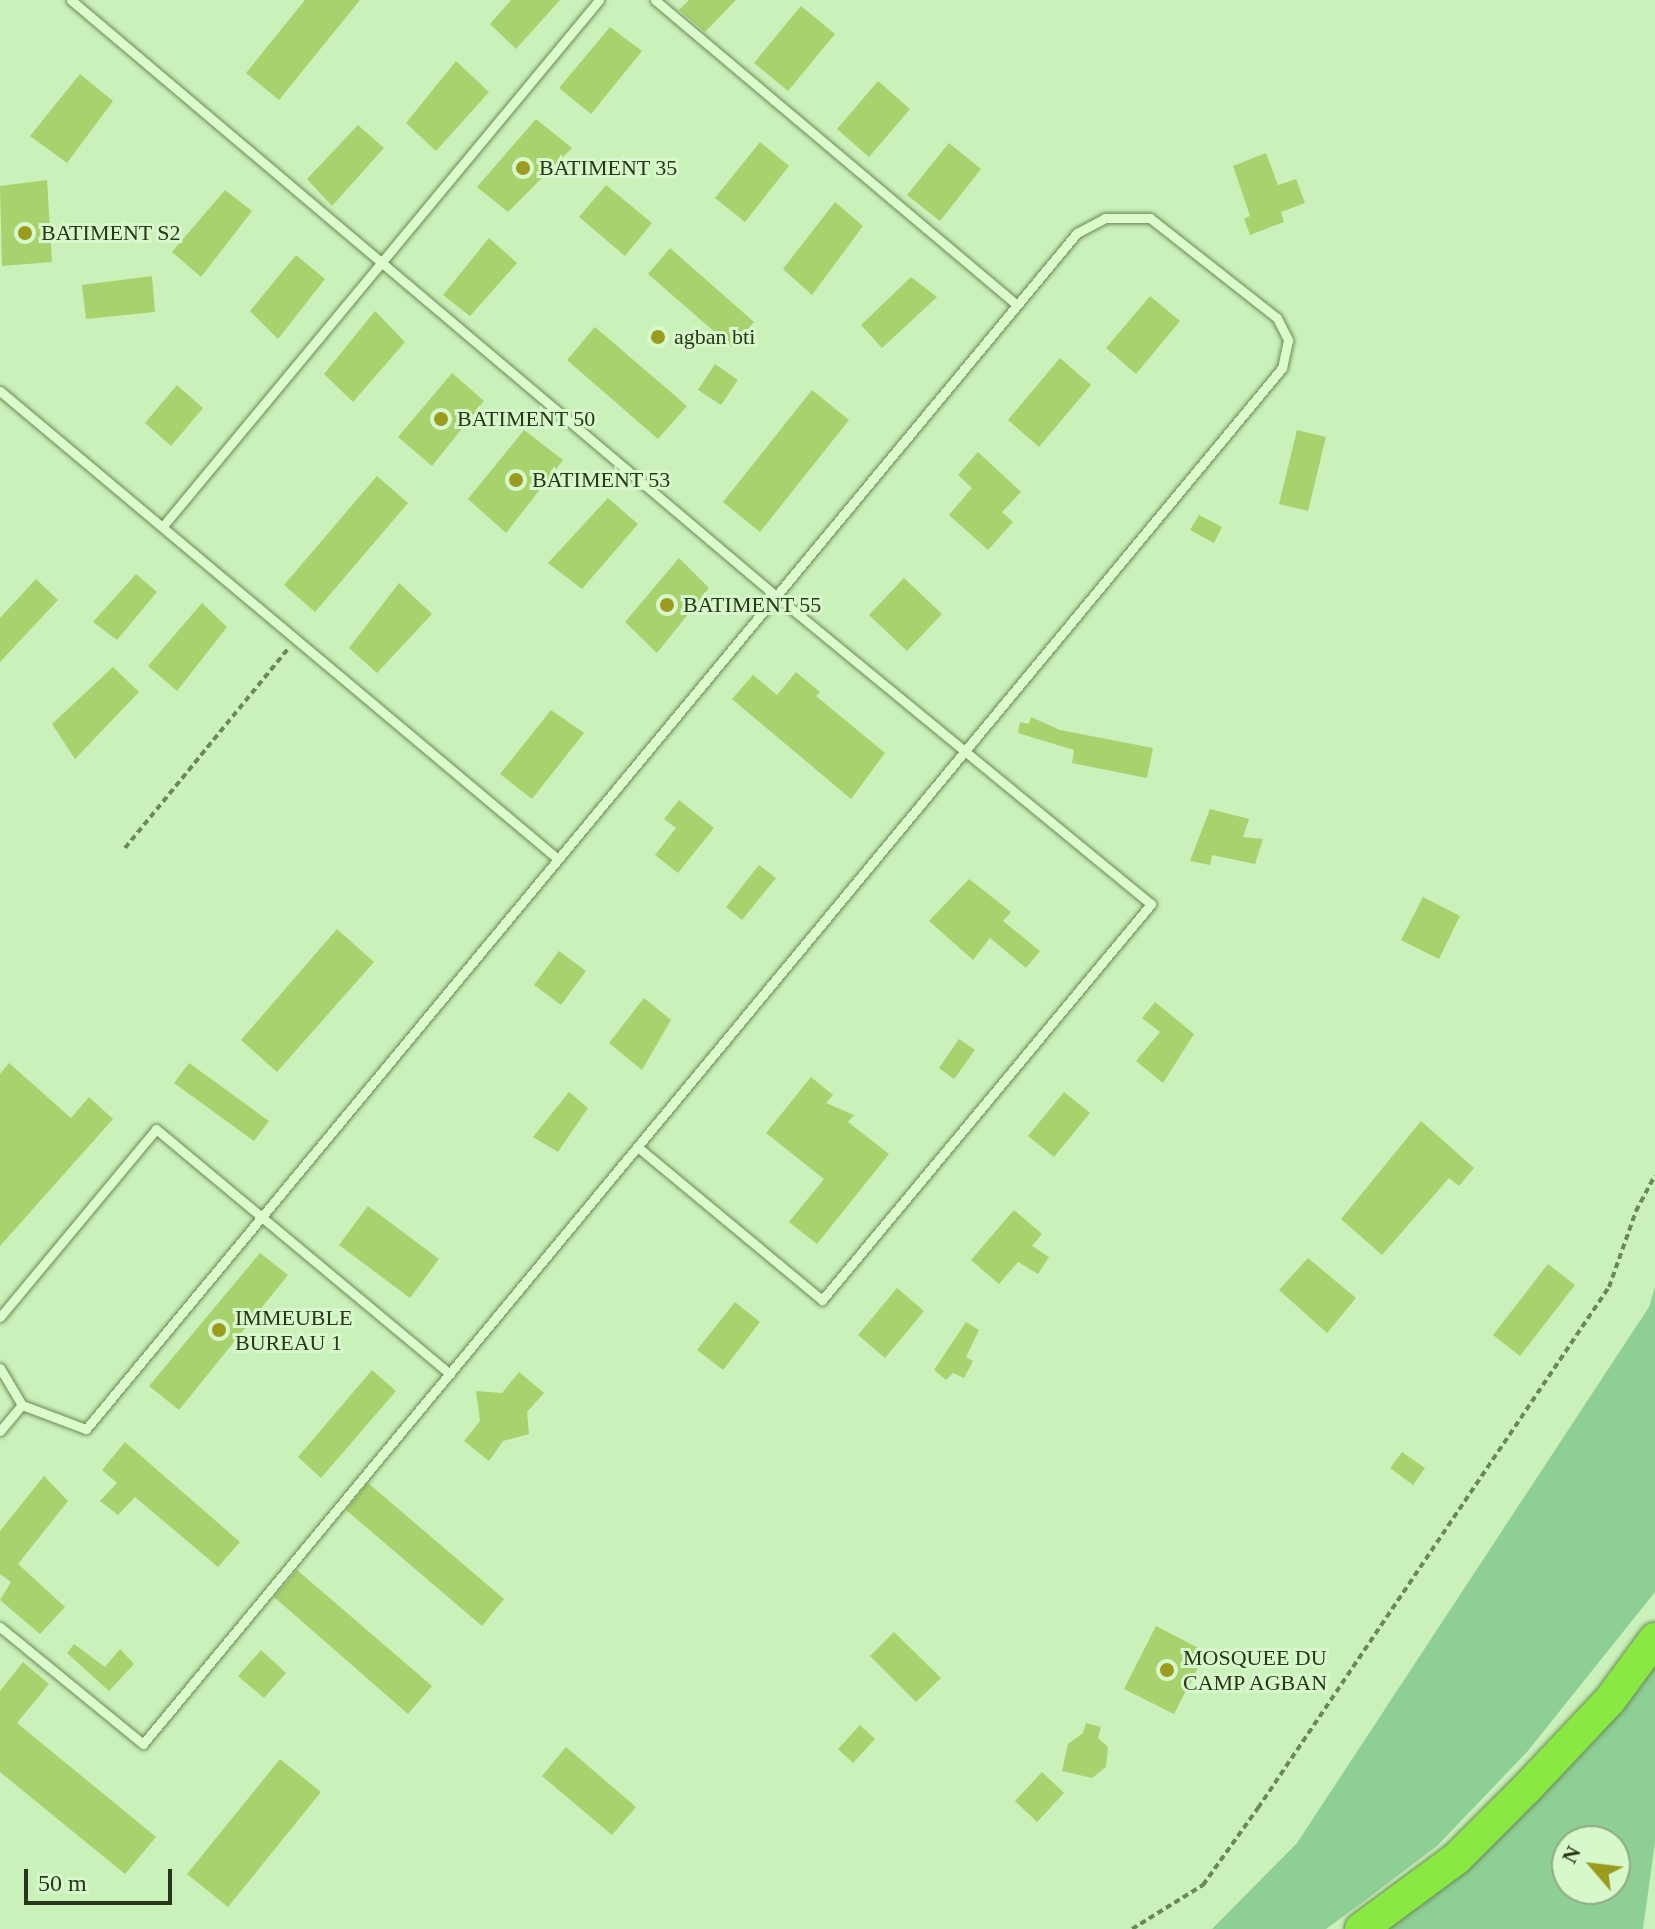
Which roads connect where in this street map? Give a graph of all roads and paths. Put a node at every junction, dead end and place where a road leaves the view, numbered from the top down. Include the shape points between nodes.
1 (71, 0) edge
2 (599, 0) edge
3 (655, 0) edge
4 (381, 263) junction
5 (1017, 305) junction
6 (0, 391) edge
7 (163, 526) junction
8 (776, 596) junction
9 (297, 638) junction
10 (966, 750) junction
11 (125, 848) dead end
12 (558, 859) junction
13 (638, 1147) junction
14 (1655, 1176) edge
15 (260, 1219) junction
16 (0, 1317) edge
17 (0, 1368) edge
18 (450, 1374) junction
19 (22, 1405) junction
20 (0, 1431) edge
21 (0, 1627) edge
22 (1655, 1639) edge
23 (1132, 1929) edge
24 (1361, 1929) edge

1 - 4 lane
2 - 4 lane
3 - 5 lane
4 - 7 lane
4 - 8 lane
5 - 8 lane
5 - 10 lane via 1077,233 1105,218 1130,215 1150,218 1277,318 1288,340 1282,368
6 - 7 lane
7 - 9 lane
8 - 10 lane
8 - 12 lane
9 - 11 path
9 - 12 lane
10 - 13 lane
10 - 13 lane via 1151,904 822,1300
12 - 15 lane
13 - 18 lane
14 - 23 path via 1636,1211 1609,1287 1258,1808 1203,1885
15 - 16 lane via 156,1129
15 - 18 lane
15 - 19 lane via 86,1429
17 - 19 lane
18 - 21 lane via 143,1744
19 - 20 lane
22 - 24 highway via 1610,1700 1456,1859

